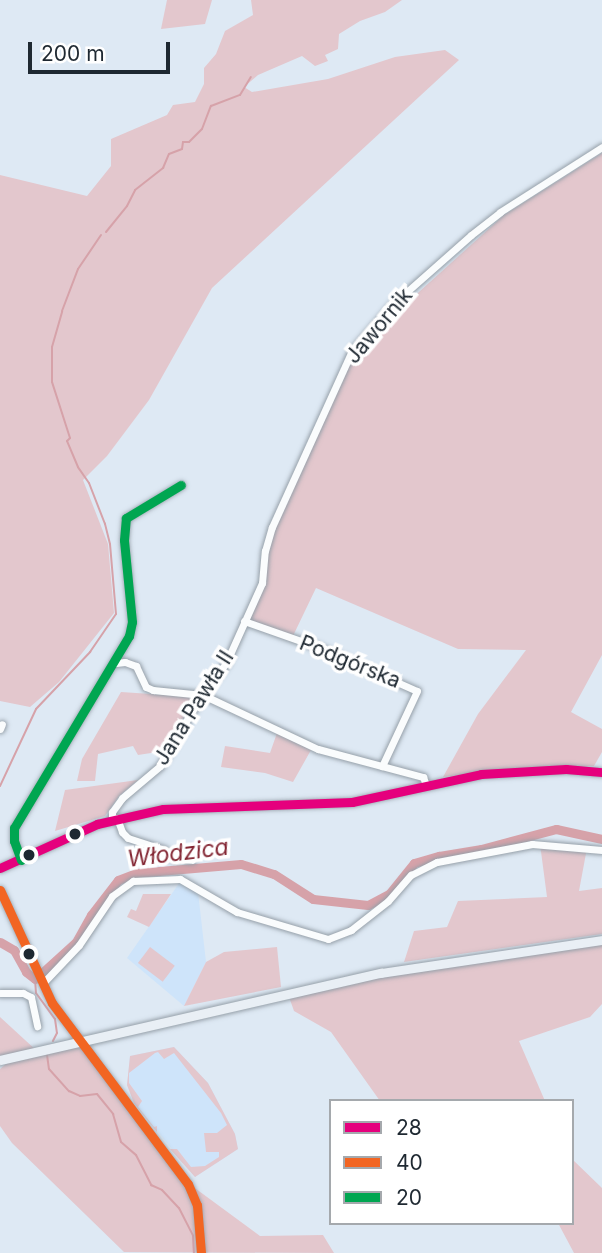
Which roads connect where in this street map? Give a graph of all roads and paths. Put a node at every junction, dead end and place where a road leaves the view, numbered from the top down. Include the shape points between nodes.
1 (602, 147) edge
2 (181, 485) dead end
3 (244, 621) junction
4 (116, 663) junction
5 (203, 695) junction
6 (382, 766) junction
7 (602, 772) edge
8 (426, 785) junction
9 (115, 819) junction
10 (602, 850) edge
11 (21, 860) junction
12 (192, 860) dead end
13 (0, 868) edge
14 (0, 890) edge
15 (602, 940) edge
16 (42, 981) junction
17 (0, 993) edge
18 (37, 1026) dead end
19 (80, 1041) junction
20 (0, 1060) edge
21 (201, 1253) edge

1 - 3 street, Jawornik via 471,235 393,304 352,351 272,527 262,583
2 - 4 street via 126,518 132,622
3 - 5 street, Jana Pawła II via 223,669
3 - 6 street, Podgórska via 318,647 417,691
4 - 5 street via 132,663 146,687 153,690
4 - 11 street via 15,828
5 - 6 street via 318,749
5 - 9 street, Jana Pawła II via 158,769 112,812
6 - 8 street via 423,777
7 - 8 street via 524,771
8 - 9 street via 352,802 192,806
9 - 11 street
9 - 12 street via 128,838 174,858
10 - 16 street via 532,845 437,862 411,876 351,930 328,939 237,912 180,879 133,881 112,896 79,945
11 - 13 street
14 - 16 street
15 - 19 main road via 381,973
16 - 19 street
17 - 18 street via 31,997
19 - 20 main road
19 - 21 street via 188,1184 197,1205

